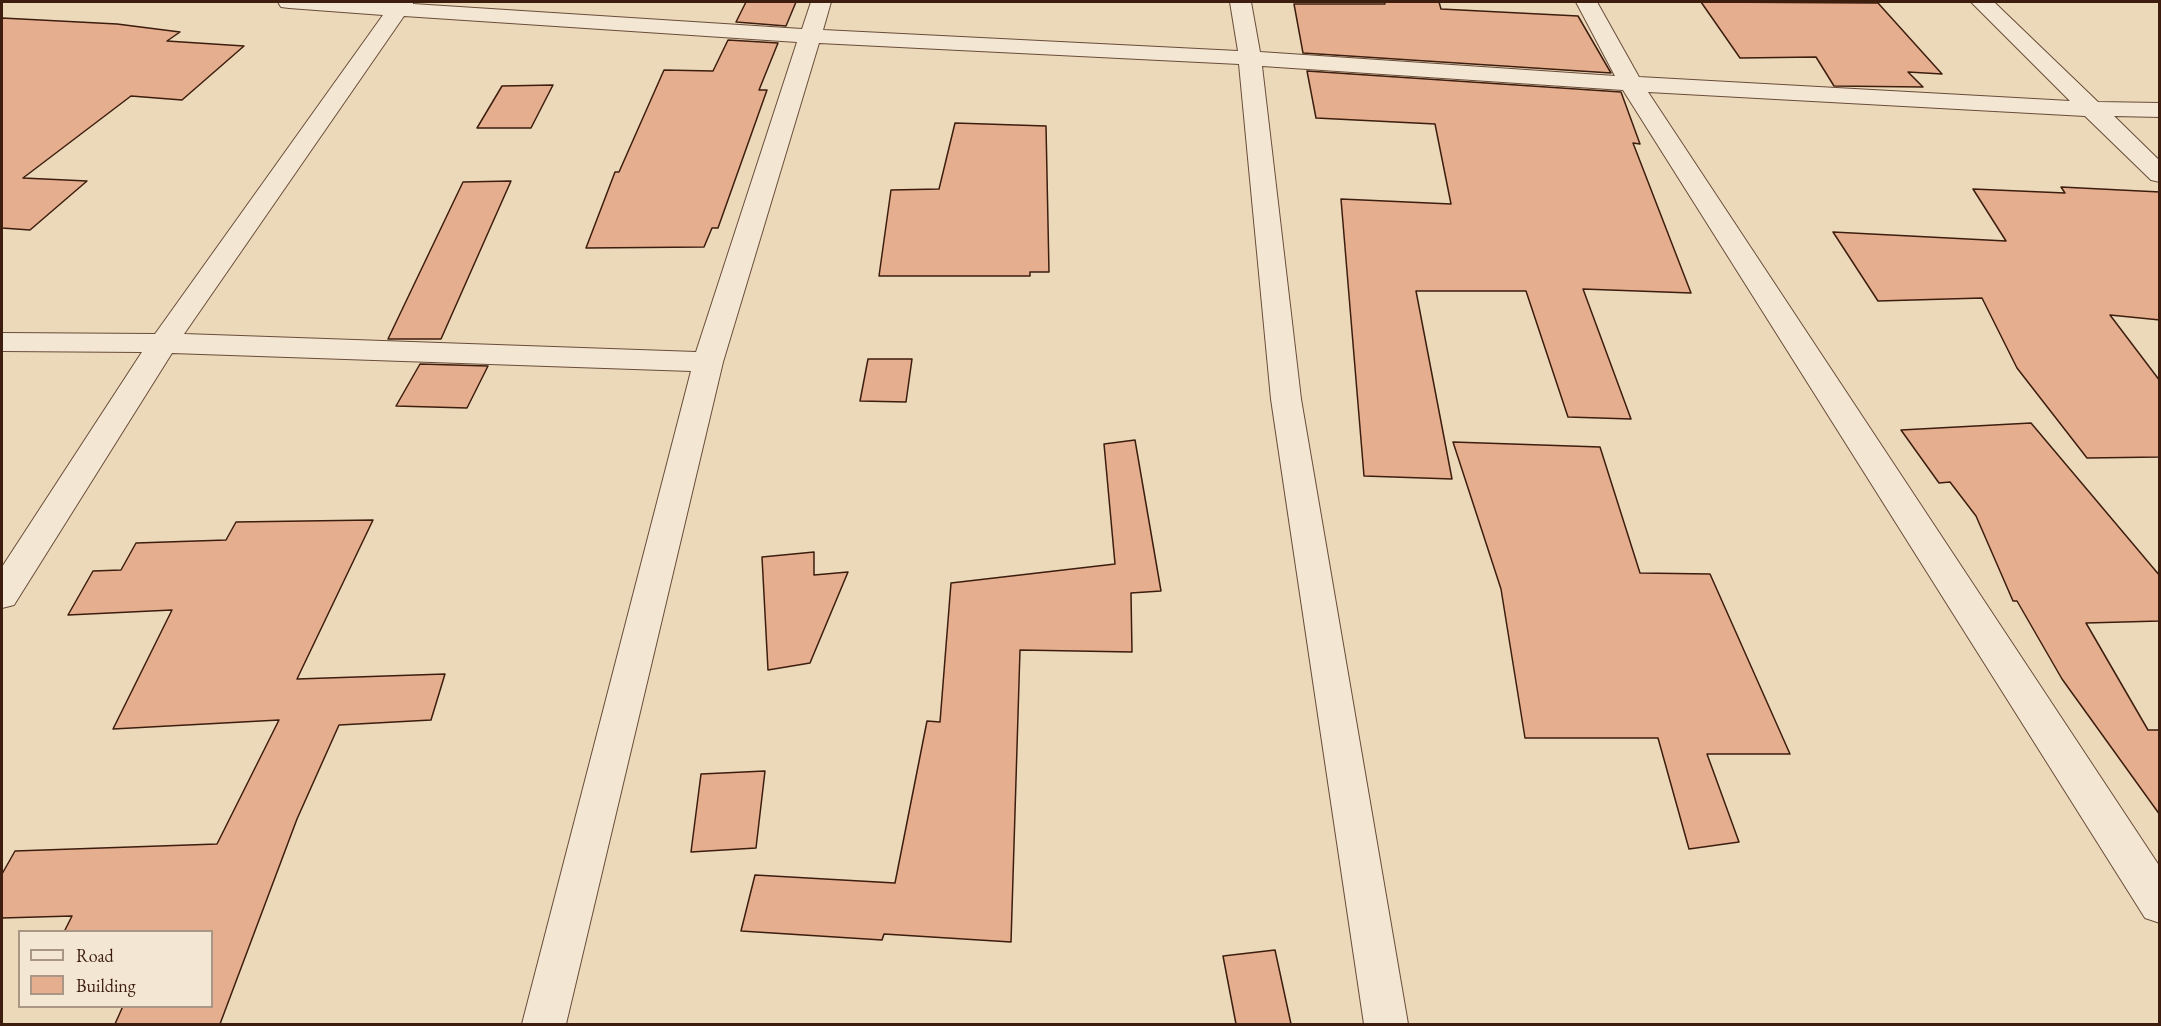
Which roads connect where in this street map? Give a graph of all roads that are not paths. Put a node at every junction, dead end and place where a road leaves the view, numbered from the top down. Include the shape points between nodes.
1 (289, 2) edge
2 (820, 2) edge
3 (1241, 2) edge
4 (1587, 2) edge
5 (1982, 2) edge
6 (400, 5) edge
7 (809, 36) junction
8 (1250, 58) junction
9 (1631, 84) junction
10 (2092, 110) junction
11 (2160, 110) edge
12 (2160, 175) edge
13 (2, 342) edge
14 (163, 343) junction
15 (708, 362) junction
16 (2, 595) edge
17 (2160, 904) edge
18 (544, 1024) edge
19 (1386, 1024) edge

1 - 6 street
2 - 7 street
3 - 8 street
4 - 9 street
5 - 10 street
6 - 7 street
6 - 14 street
7 - 8 street
7 - 15 street
8 - 9 street
8 - 19 street via 1286,399
9 - 10 street
9 - 17 street
10 - 11 street
10 - 12 street
13 - 14 street
14 - 15 street
14 - 16 street
15 - 18 street

